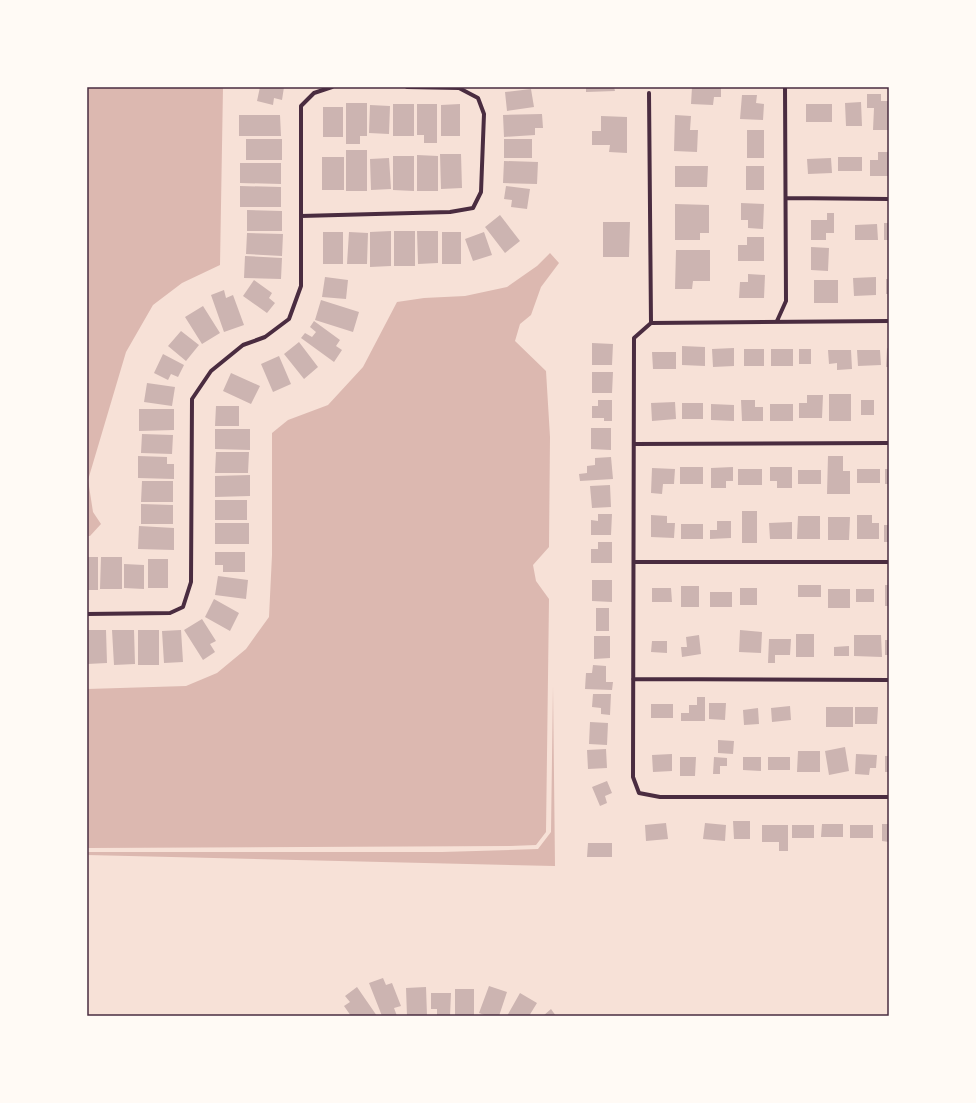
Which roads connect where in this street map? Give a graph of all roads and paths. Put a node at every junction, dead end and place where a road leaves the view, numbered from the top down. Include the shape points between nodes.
1 (332, 87) edge
2 (407, 87) edge
3 (785, 87) edge
4 (649, 93) dead end
5 (786, 198) junction
6 (889, 199) edge
7 (301, 216) junction
8 (777, 321) junction
9 (889, 321) edge
10 (651, 323) junction
11 (889, 443) edge
12 (635, 444) junction
13 (634, 562) junction
14 (889, 562) edge
15 (87, 614) edge
16 (633, 679) junction
17 (889, 680) edge
18 (889, 797) edge

1 - 7 street via 314,93 301,106
2 - 7 street via 459,88 478,98 484,114 481,192 473,208 450,212
3 - 5 street
4 - 10 street
5 - 6 street
5 - 8 street via 786,301
7 - 15 street via 301,286 289,318 266,337 243,345 210,371 192,399 191,582 183,607 170,613
8 - 9 street
8 - 10 street
10 - 12 street via 634,338
11 - 12 street
12 - 13 street
13 - 14 street
13 - 16 street
16 - 17 street
16 - 18 street via 632,778 639,793 660,797

